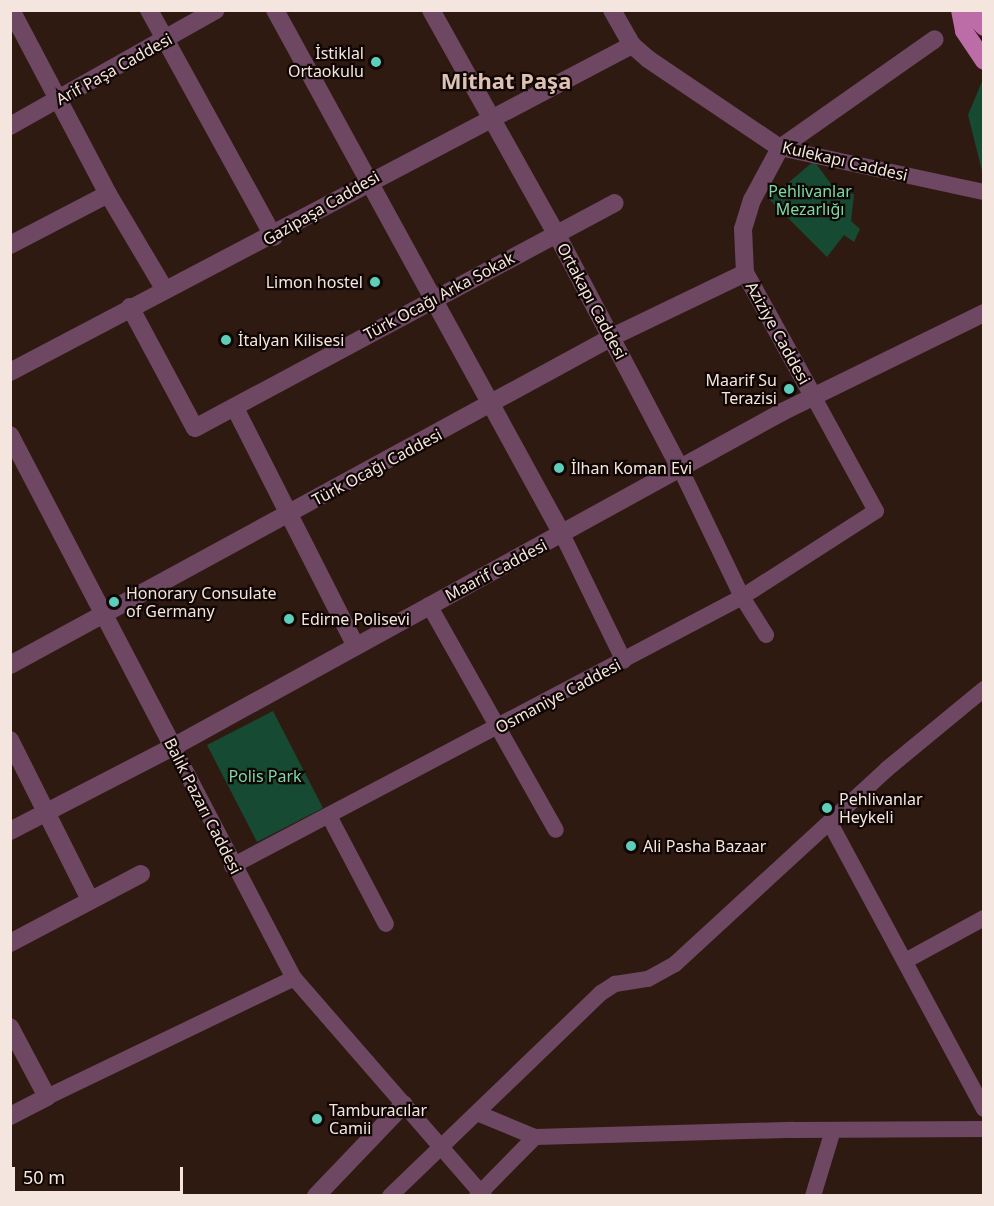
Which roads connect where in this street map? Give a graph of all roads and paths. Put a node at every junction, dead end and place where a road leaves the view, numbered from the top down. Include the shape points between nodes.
1 (11, 10) edge
2 (149, 10) edge
3 (216, 10) edge
4 (276, 10) edge
5 (431, 10) edge
6 (612, 10) edge
7 (960, 10) edge
8 (967, 10) edge
9 (984, 27) edge
10 (935, 39) dead end
11 (166, 41) junction
12 (632, 45) junction
13 (984, 61) edge
14 (58, 101) junction
15 (489, 119) junction
16 (10, 126) edge
17 (780, 148) junction
18 (367, 181) junction
19 (984, 192) edge
20 (108, 194) junction
21 (614, 203) dead end
22 (557, 235) junction
23 (273, 237) junction
24 (10, 245) edge
25 (745, 273) junction
26 (165, 290) junction
27 (433, 299) junction
28 (130, 307) junction
29 (984, 314) edge
30 (612, 338) junction
31 (10, 372) edge
32 (813, 396) junction
33 (489, 406) junction
34 (235, 408) junction
35 (10, 435) edge
36 (680, 468) junction
37 (876, 511) joint
38 (288, 514) junction
39 (562, 534) junction
40 (742, 597) junction
41 (429, 605) junction
42 (105, 612) junction
43 (766, 635) dead end
44 (356, 645) junction
45 (624, 661) junction
46 (10, 664) edge
47 (984, 688) edge
48 (498, 729) junction
49 (10, 740) edge
50 (173, 747) junction
51 (47, 811) junction
52 (329, 816) junction
53 (830, 823) junction
54 (556, 830) dead end
55 (10, 831) edge
56 (232, 866) junction
57 (141, 874) dead end
58 (90, 900) junction
59 (984, 918) edge
60 (386, 924) dead end
61 (10, 943) edge
62 (907, 960) junction
63 (294, 978) junction
64 (10, 1028) edge
65 (47, 1097) junction
66 (404, 1104) junction
67 (984, 1109) edge
68 (477, 1113) junction
69 (10, 1116) edge
70 (984, 1129) edge
71 (833, 1130) junction
72 (535, 1137) junction
73 (441, 1146) junction
74 (480, 1194) edge
75 (316, 1196) edge
76 (390, 1196) edge
77 (813, 1196) edge

1 - 14 street
2 - 11 street
3 - 11 street, Arif Paşa Caddesi
4 - 18 street
5 - 15 street, Ortakapı Caddesi
6 - 12 street, Kulekapı Caddesi
7 - 13 main road via 964,31
8 - 9 main road
10 - 17 street
11 - 14 street, Arif Paşa Caddesi
11 - 23 street
12 - 15 street, Gazipaşa Caddesi
12 - 17 street, Kulekapı Caddesi
14 - 16 street, Arif Paşa Caddesi
14 - 20 street
15 - 18 street, Gazipaşa Caddesi
15 - 22 street, Ortakapı Caddesi
17 - 19 street, Kulekapı Caddesi
17 - 25 street, Aziziye Caddesi via 763,175 743,229
18 - 23 street, Gazipaşa Caddesi
18 - 27 street
20 - 24 street
20 - 26 street
21 - 22 street, Türk Ocağı Arka Sokak
22 - 27 street, Türk Ocağı Arka Sokak
22 - 30 street, Ortakapı Caddesi
23 - 26 street, Gazipaşa Caddesi
25 - 30 street, Türk Ocağı Caddesi
25 - 32 street, Aziziye Caddesi
26 - 28 street, Gazipaşa Caddesi
27 - 33 street
27 - 34 street, Türk Ocağı Arka Sokak
28 - 31 street, Gazipaşa Caddesi
28 - 34 street, Türk Ocağı Arka Sokak via 195,428
29 - 32 street, Maarif Caddesi
30 - 33 street, Türk Ocağı Caddesi
30 - 36 street, Ortakapı Caddesi
32 - 36 street, Maarif Caddesi
32 - 37 street, Aziziye Caddesi
33 - 38 street, Türk Ocağı Caddesi
33 - 39 street
34 - 38 street
35 - 42 street, Balık Pazarı Caddesi
36 - 39 street, Maarif Caddesi
36 - 40 street, Ortakapı Caddesi
37 - 40 street, Osmaniye Caddesi
38 - 42 street, Türk Ocağı Caddesi
38 - 44 street
39 - 41 street, Maarif Caddesi
39 - 45 street
40 - 43 street, Ortakapı Caddesi
40 - 45 street, Osmaniye Caddesi
41 - 44 street, Maarif Caddesi
41 - 48 street
42 - 46 street, Türk Ocağı Caddesi
42 - 50 street, Balık Pazarı Caddesi
44 - 50 street, Maarif Caddesi
45 - 48 street, Osmaniye Caddesi
47 - 53 street
48 - 52 street, Osmaniye Caddesi
48 - 54 street
49 - 51 street
50 - 51 street, Maarif Caddesi
50 - 56 street, Balık Pazarı Caddesi
51 - 55 street, Maarif Caddesi
51 - 58 street
52 - 56 street, Osmaniye Caddesi
52 - 60 street
53 - 62 street
53 - 68 street via 675,964 648,979 615,984 601,993
56 - 63 street, Balık Pazarı Caddesi
57 - 58 street
58 - 61 street
59 - 62 street
62 - 67 street
63 - 65 street
63 - 66 street, Balık Pazarı Caddesi
64 - 65 street
65 - 69 street
66 - 73 street, Balık Pazarı Caddesi
66 - 75 street
68 - 72 street
68 - 73 street
70 - 71 street
71 - 72 street
71 - 77 street
72 - 74 street
73 - 74 street, Balık Pazarı Caddesi
73 - 76 street

